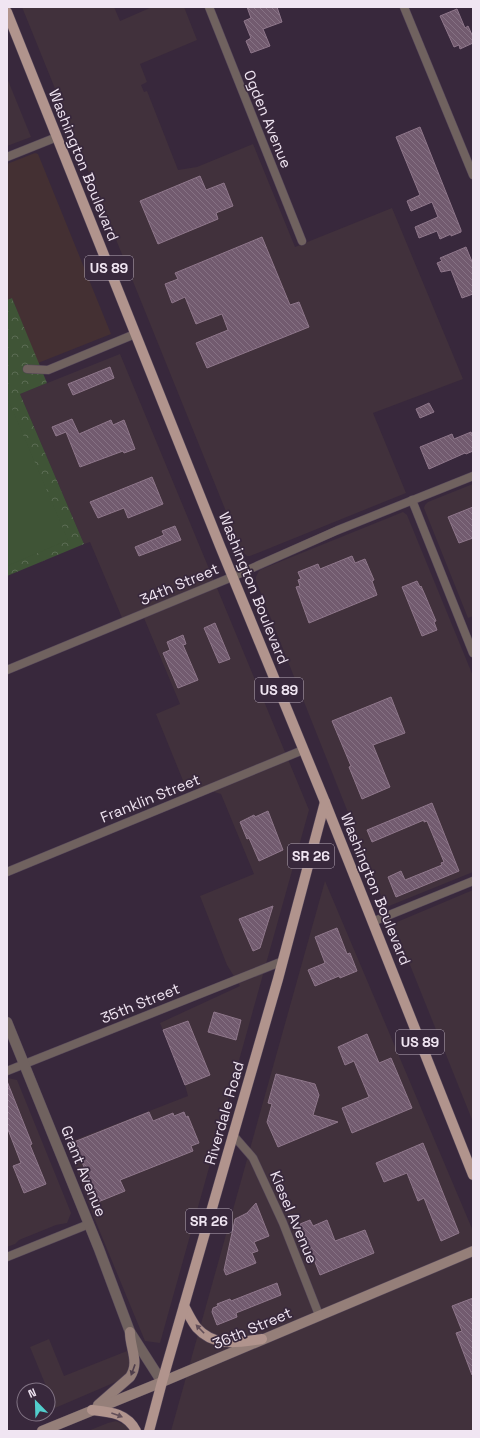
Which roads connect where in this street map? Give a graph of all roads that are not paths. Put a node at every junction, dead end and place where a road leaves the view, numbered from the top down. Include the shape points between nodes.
1 (209, 7) edge
2 (404, 7) edge
3 (7, 12) edge
4 (57, 137) junction
5 (7, 157) edge
6 (473, 175) edge
7 (302, 241) dead end
8 (135, 334) junction
9 (27, 369) dead end
10 (473, 476) edge
11 (412, 500) junction
12 (232, 577) junction
13 (473, 653) edge
14 (7, 670) edge
15 (303, 750) junction
16 (325, 802) junction
17 (7, 872) edge
18 (473, 881) edge
19 (372, 922) junction
20 (283, 961) junction
21 (7, 1022) edge
22 (24, 1064) junction
23 (7, 1071) edge
24 (233, 1135) junction
25 (473, 1175) edge
26 (89, 1224) junction
27 (473, 1251) edge
28 (7, 1257) edge
29 (184, 1306) junction
30 (319, 1316) junction
31 (130, 1332) junction
32 (262, 1339) junction
33 (162, 1382) junction
34 (92, 1410) junction
35 (42, 1431) edge
36 (136, 1431) edge
37 (149, 1431) edge

1 - 7 street, Ogden Avenue
2 - 6 street
3 - 4 main road, Washington Boulevard / US 89
4 - 5 street
4 - 8 main road, Washington Boulevard / US 89
8 - 9 street via 48,370
8 - 12 main road, Washington Boulevard / US 89
10 - 11 street, 34th Street
11 - 12 street, 34th Street
11 - 13 street
12 - 14 street, 34th Street
12 - 15 main road, Washington Boulevard / US 89
15 - 16 main road, Washington Boulevard / US 89
15 - 17 street, Franklin Street
16 - 19 main road, Washington Boulevard / US 89
16 - 20 main road, Riverdale Road / SR 26
18 - 19 street
19 - 25 main road, Washington Boulevard / US 89
20 - 22 street, 35th Street
20 - 24 main road, Riverdale Road / SR 26
21 - 22 street, Grant Avenue
22 - 23 street, 35th Street
22 - 26 street, Grant Avenue
24 - 29 main road, Riverdale Road / SR 26
24 - 30 street, Kiesel Avenue via 256,1164 283,1223
26 - 28 street
26 - 31 street, Grant Avenue
27 - 30 main road, 36th Street
32 -> 29 main road via 229,1343 214,1340 197,1328
29 - 33 main road, Riverdale Road / SR 26
30 - 32 main road, 36th Street
31 - 33 street, Grant Avenue
31 -> 34 main road via 135,1360 132,1374
32 - 33 main road, 36th Street
33 - 34 main road, 36th Street
33 - 37 main road, Riverdale Road / SR 26
34 - 35 main road, 36th Street
34 -> 36 main road via 118,1414 130,1422

